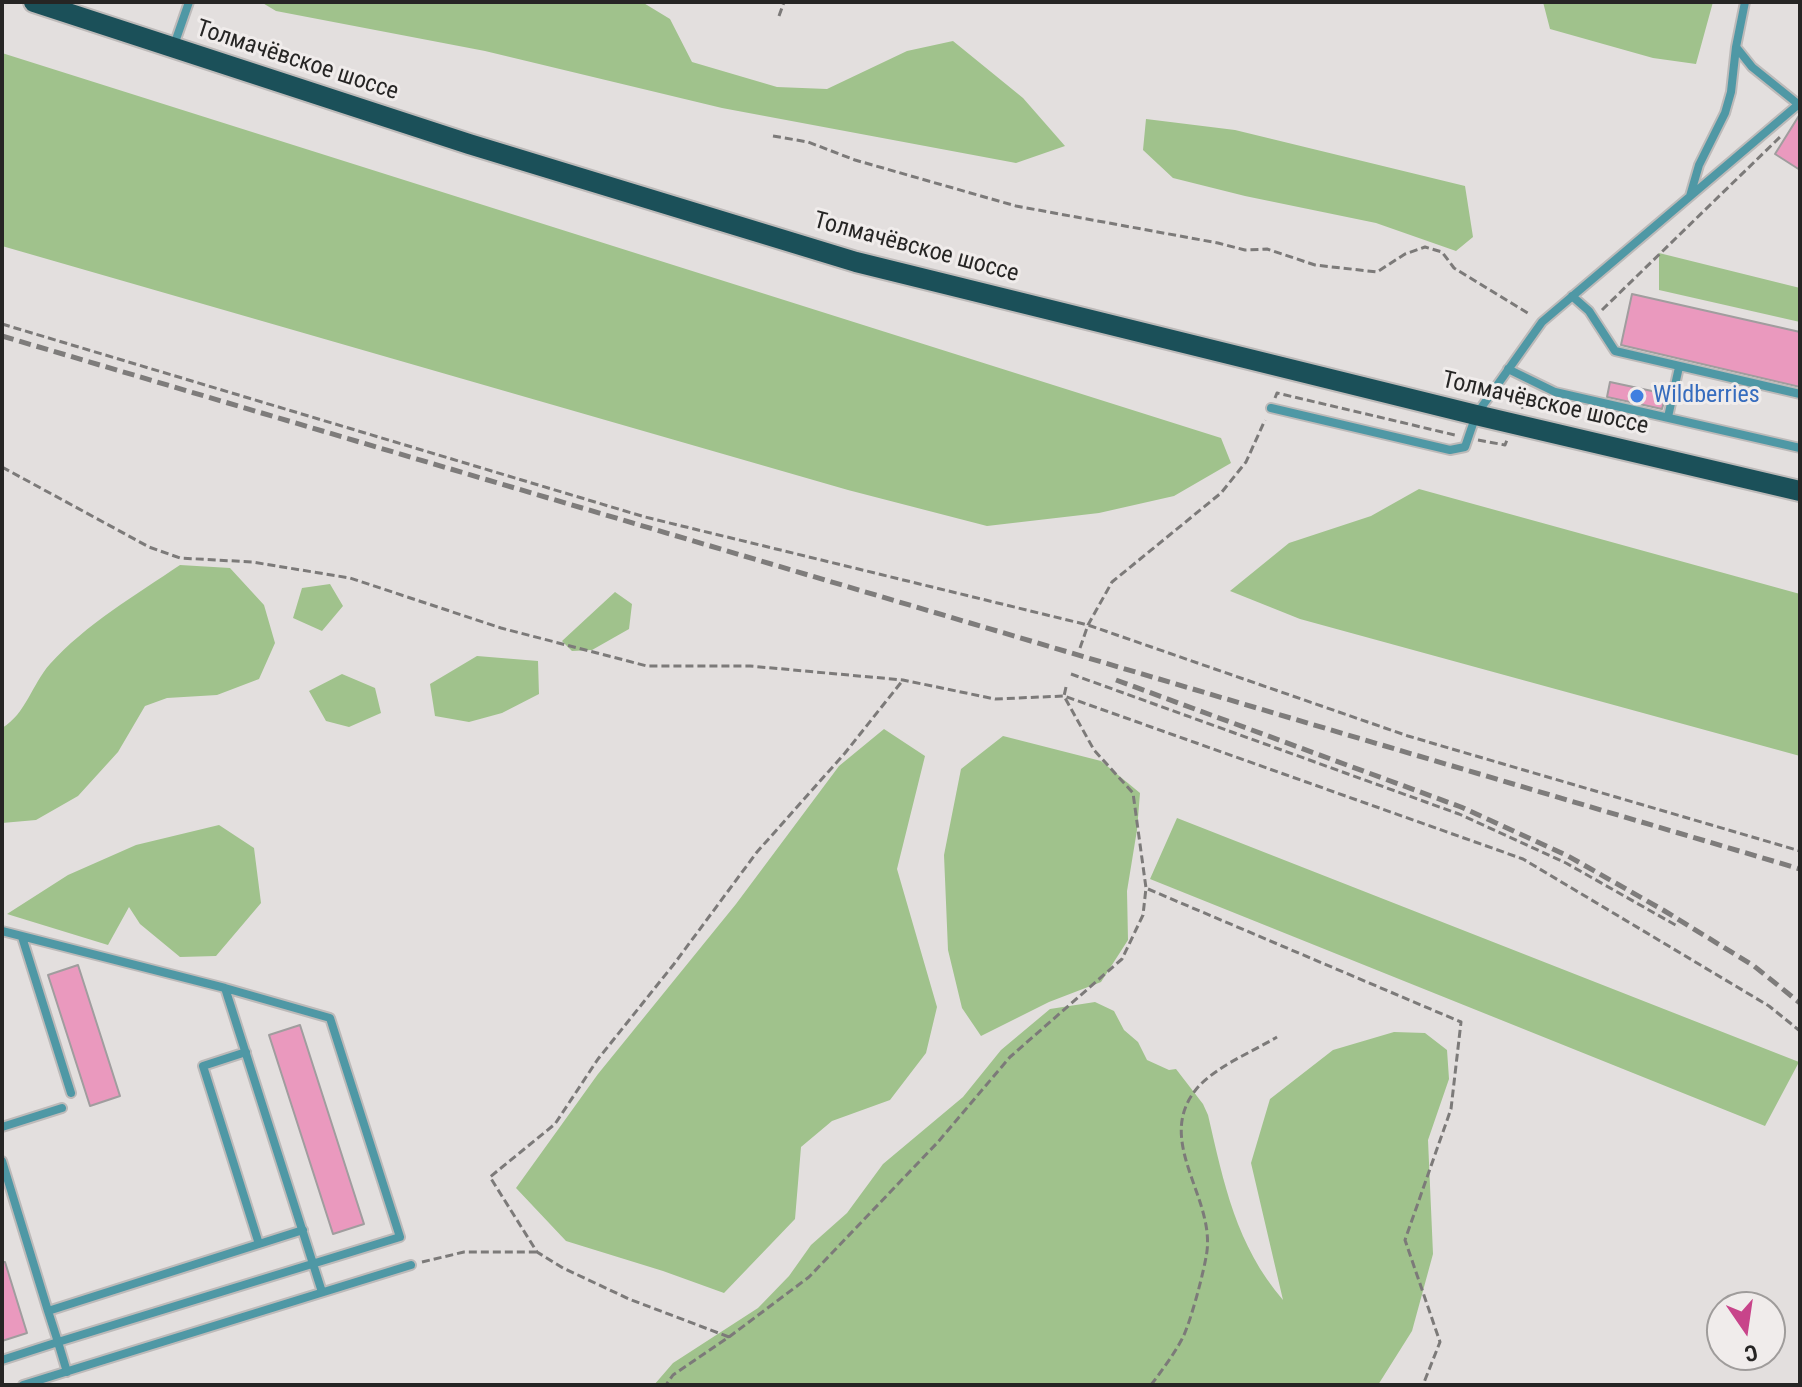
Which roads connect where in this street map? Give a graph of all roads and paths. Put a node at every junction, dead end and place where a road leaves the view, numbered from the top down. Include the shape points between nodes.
1 (34, 2) edge
2 (189, 2) edge
3 (784, 2) edge
4 (1745, 2) edge
5 (779, 16) dead end
6 (1736, 47) junction
7 (172, 48) junction
8 (1799, 104) edge
9 (1789, 129) dead end
10 (773, 136) dead end
11 (1690, 196) junction
12 (1572, 296) junction
13 (1593, 318) junction
14 (1542, 322) junction
15 (2, 324) edge
16 (1679, 367) junction
17 (1508, 369) junction
18 (1277, 393) dead end
19 (1800, 394) edge
20 (1271, 408) junction
21 (1476, 415) junction
22 (1668, 417) junction
23 (1800, 448) edge
24 (2, 467) edge
25 (1800, 491) edge
26 (1088, 625) junction
27 (1080, 648) dead end
28 (1071, 674) dead end
29 (903, 680) junction
30 (1066, 687) dead end
31 (1064, 696) junction
32 (1800, 851) edge
33 (1146, 888) junction
34 (1679, 927) dead end
35 (2, 931) edge
36 (22, 937) junction
37 (225, 988) junction
38 (1800, 1031) edge
39 (1277, 1037) dead end
40 (246, 1052) junction
41 (71, 1093) dead end
42 (62, 1108) dead end
43 (2, 1127) edge
44 (2, 1161) edge
45 (303, 1230) junction
46 (259, 1244) junction
47 (537, 1252) junction
48 (313, 1265) junction
49 (411, 1265) joint
50 (322, 1292) junction
51 (48, 1311) junction
52 (729, 1337) junction
53 (58, 1342) junction
54 (2, 1360) edge
55 (67, 1372) junction
56 (23, 1385) edge
57 (666, 1385) edge
58 (1151, 1385) edge
59 (1423, 1385) edge

1 - 7 main road, Толмачёвское шоссе
2 - 7 lane
3 - 5 path
4 - 6 lane
6 - 8 lane via 1752,67
6 - 11 lane via 1725,113
7 - 21 main road, Толмачёвское шоссе via 856,262
8 - 11 lane
9 - 13 path
10 - 14 path via 1016,206 1245,250 1267,249 1315,265 1377,272 1425,247 1442,252 1454,268
11 - 12 lane
12 - 13 lane
12 - 14 lane
13 - 16 lane via 1615,351
14 - 17 lane
15 - 26 path via 645,517
16 - 19 lane
16 - 22 lane
17 - 21 lane
17 - 22 lane via 1555,392
18 - 20 path
20 - 21 lane via 1459,450 1465,447
20 - 26 path via 1246,462 1221,493 1112,582
21 - 25 main road, Толмачёвское шоссе
22 - 23 lane
24 - 29 path via 149,547 180,558 252,562 350,578 501,628 647,666 750,666
26 - 27 path
26 - 32 path via 1408,736
28 - 34 path via 1459,814 1566,863
29 - 31 path via 995,699
29 - 47 path via 757,852 598,1059 555,1124 490,1177
30 - 31 path
31 - 33 path via 1094,750 1133,793
31 - 38 path via 1523,859 1769,1006
33 - 52 path via 1143,915 1122,959 1010,1057 938,1142 809,1277
33 - 59 path via 1461,1022 1451,1109 1405,1240 1440,1342
35 - 36 lane
36 - 37 lane
36 - 41 lane
37 - 40 lane
37 - 48 lane via 330,1018 382,1179 400,1237
39 - 58 path via 1200,1086 1183,1118 1181,1148 1206,1228 1207,1250 1184,1336
40 - 45 lane
40 - 46 lane via 203,1066
42 - 43 lane
44 - 51 lane
45 - 46 lane
45 - 48 lane
46 - 51 lane
47 - 49 path via 464,1252
47 - 52 path via 629,1299
48 - 50 lane
48 - 53 lane
49 - 50 lane
50 - 55 lane
51 - 53 lane
52 - 57 path
53 - 54 lane
53 - 55 lane
55 - 56 lane

